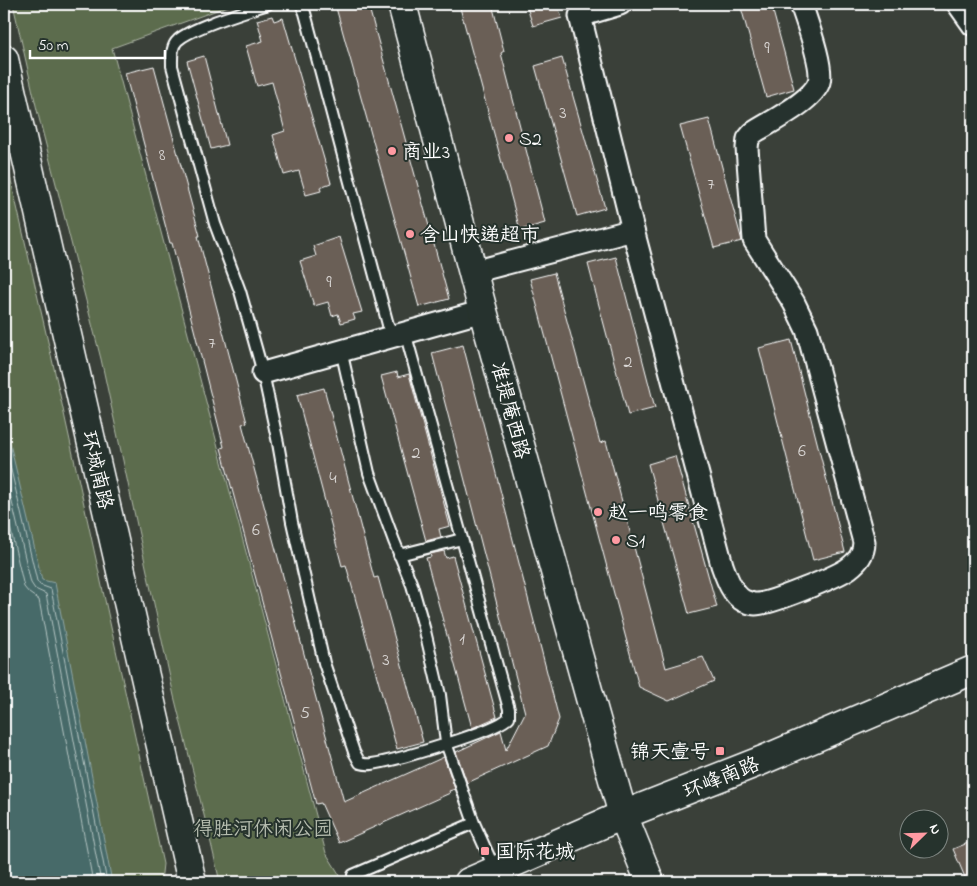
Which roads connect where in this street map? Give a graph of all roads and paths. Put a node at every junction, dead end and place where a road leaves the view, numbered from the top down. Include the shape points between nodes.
1 (268, 4) edge
2 (301, 4) edge
3 (402, 4) edge
4 (620, 4) edge
5 (801, 4) edge
6 (958, 4) edge
7 (973, 25) edge
8 (4, 58) edge
9 (633, 230) junction
10 (473, 272) junction
11 (483, 311) junction
12 (398, 334) junction
13 (341, 350) junction
14 (263, 373) junction
15 (462, 538) junction
16 (400, 555) junction
17 (973, 670) edge
18 (446, 743) junction
19 (624, 815) junction
20 (474, 823) junction
21 (495, 871) junction
22 (192, 882) edge
23 (356, 882) edge
24 (469, 882) edge
25 (650, 882) edge

1 - 14 lane via 192,31 177,41 172,52 172,66 215,224 240,291
2 - 12 lane
3 - 10 main road, 准提庵西路
4 - 9 street via 580,16
5 - 9 street via 820,70 819,82 802,102 748,139 753,232 758,248 794,303 807,330 864,542 860,556 846,570 768,602 755,604 742,600 735,592 722,565
6 - 7 street
8 - 22 main road, 环城南路
9 - 10 street
10 - 11 main road, 准提庵西路
11 - 12 street
11 - 19 main road, 准提庵西路
12 - 13 street
12 - 15 lane
13 - 14 street
13 - 16 lane via 369,473
14 - 18 lane via 324,662 354,752 360,763 370,764
15 - 16 lane
15 - 18 lane via 509,716 500,724
16 - 18 lane via 425,630 440,694
17 - 19 main road, 环峰南路 via 763,760
18 - 20 lane
19 - 21 main road, 环峰南路
19 - 25 main road, 准提庵西路
20 - 21 lane
20 - 23 lane via 352,875
21 - 24 main road, 环峰南路

